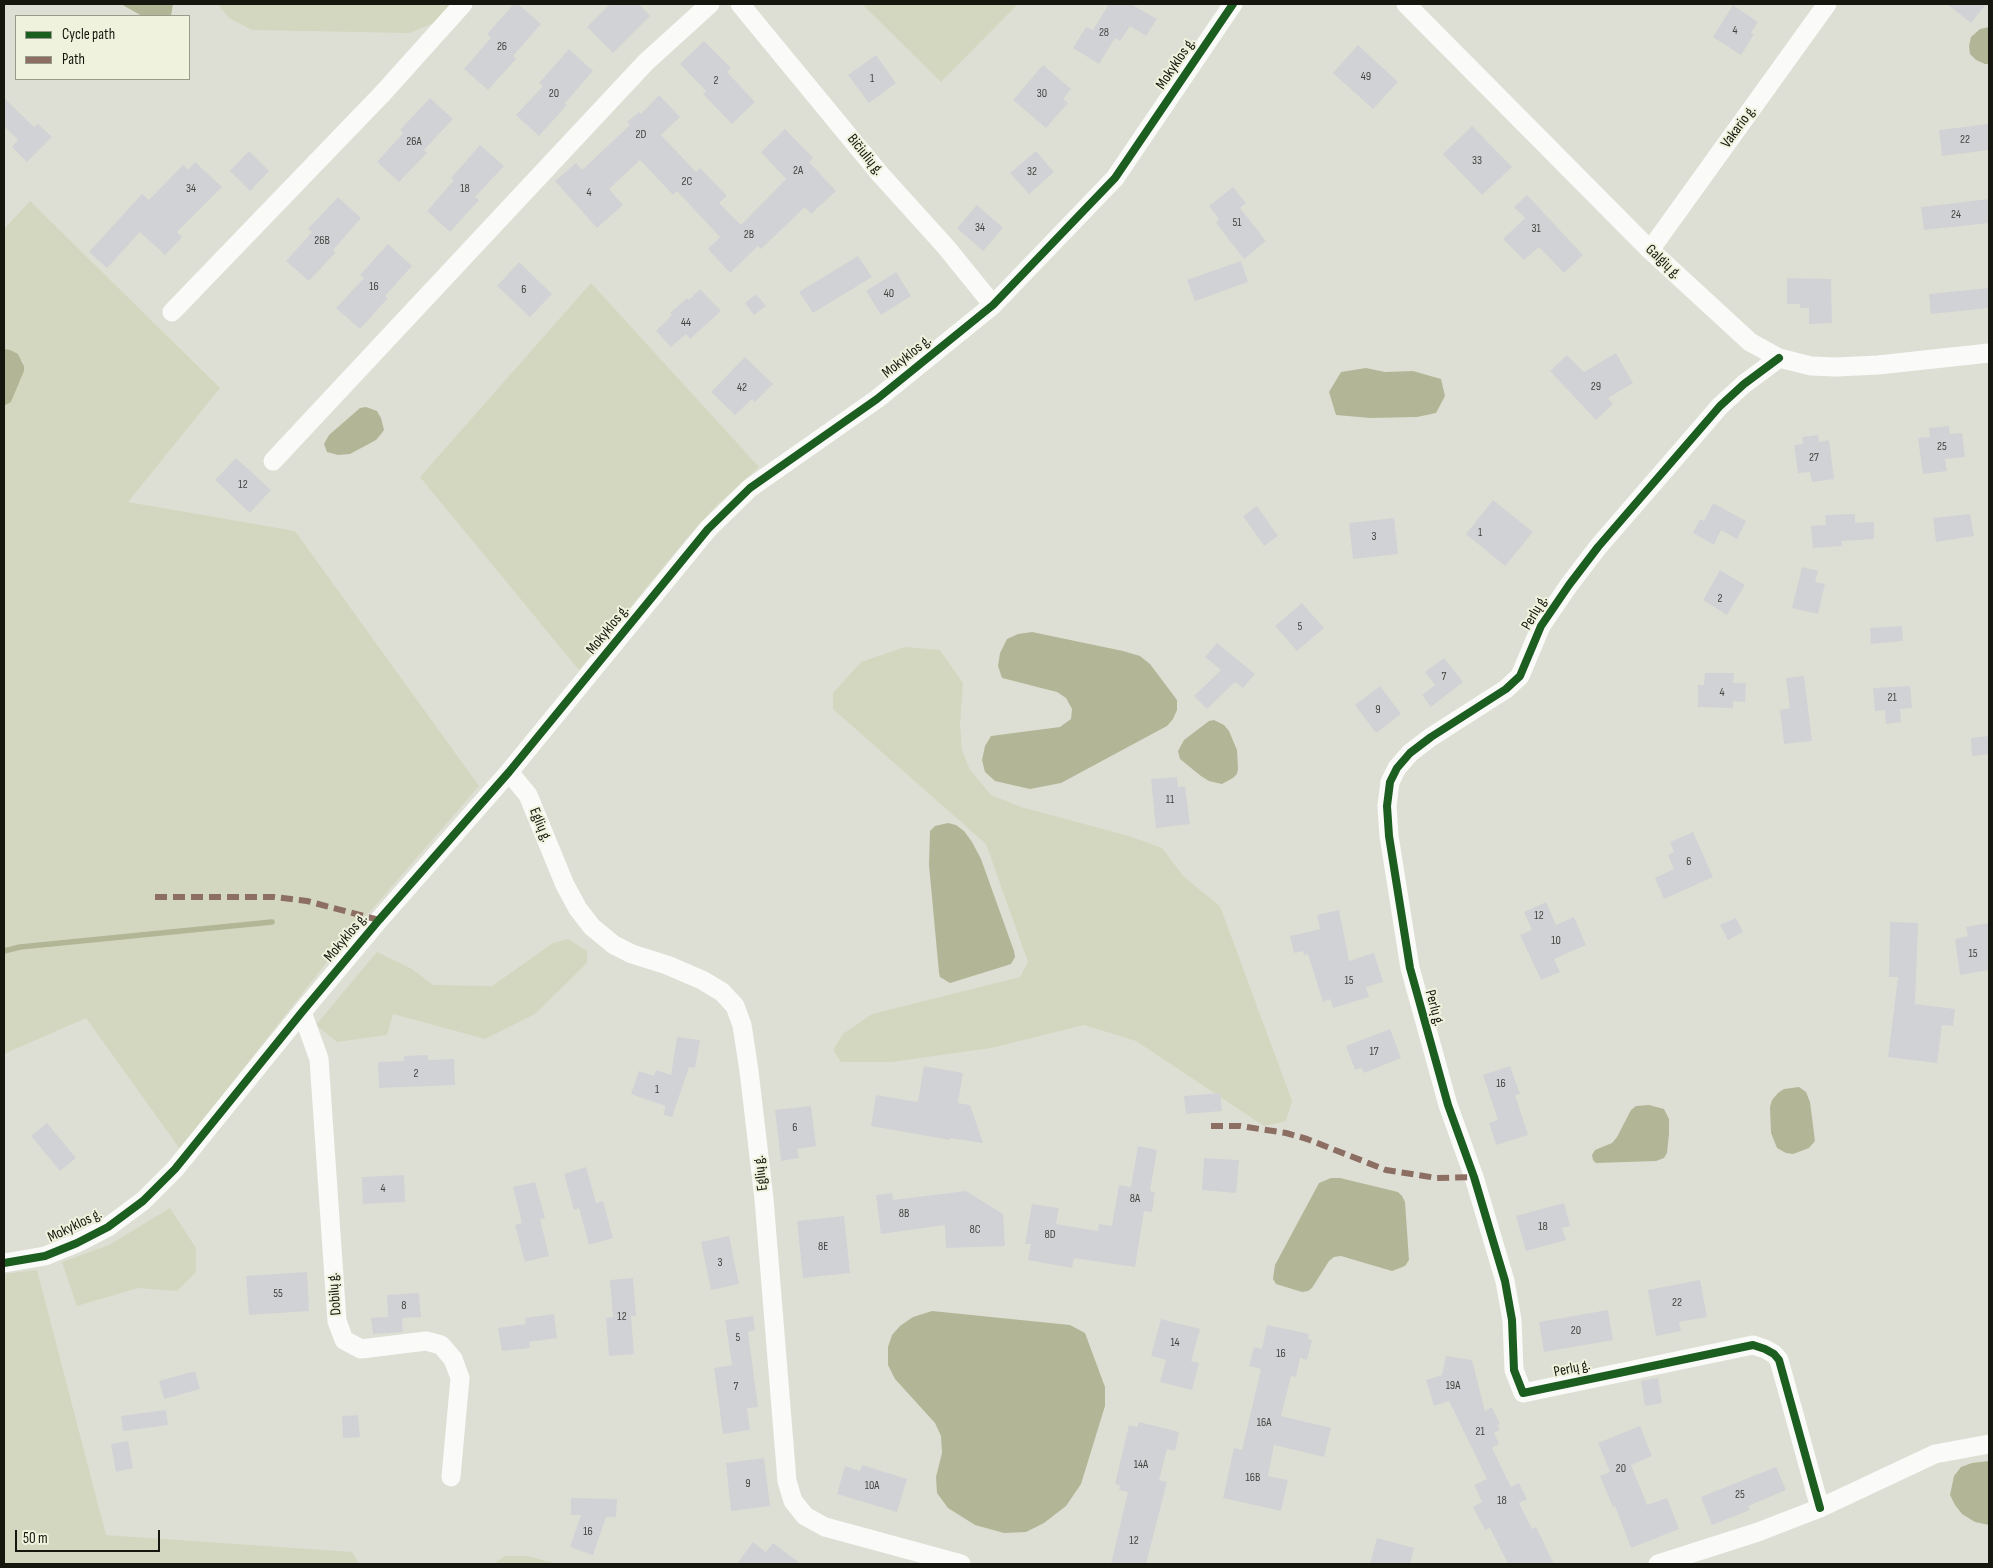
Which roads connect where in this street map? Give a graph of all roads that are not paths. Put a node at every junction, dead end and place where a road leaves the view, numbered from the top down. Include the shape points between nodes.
1 (463, 4) edge
2 (710, 4) edge
3 (740, 4) edge
4 (1233, 4) edge
5 (1406, 4) edge
6 (1827, 4) edge
7 (1650, 250) junction
8 (993, 304) junction
9 (172, 312) dead end
10 (1989, 353) edge
11 (1779, 358) junction
12 (273, 461) dead end
13 (509, 772) junction
14 (302, 1012) junction
15 (4, 1263) edge
16 (1989, 1444) edge
17 (451, 1477) dead end
18 (1820, 1508) junction
19 (961, 1564) edge
20 (1658, 1564) edge

1 - 9 street via 383,93
2 - 12 street via 646,62
3 - 8 street, Bičiulių g. via 880,174
4 - 8 street, Mokyklos g. via 1115,178
5 - 7 street, Galgių g.
6 - 7 street, Vakario g.
7 - 11 street, Galgių g. via 1750,342
8 - 13 street, Mokyklos g. via 877,399 750,488 708,528
10 - 11 street, Galgių g. via 1836,367 1811,366
11 - 18 street, Perlų g. via 1720,406 1598,547 1541,626 1520,676 1506,689 1431,737 1396,768 1390,782 1388,836 1410,968 1448,1105 1474,1177 1505,1282 1512,1320 1514,1370 1523,1393 1753,1345 1765,1349 1779,1360
13 - 14 street, Mokyklos g.
13 - 19 street, Eglių g. via 528,796 565,885 592,927 614,945 632,954 684,973 722,992 734,1006 742,1025 764,1199 787,1481 793,1501 805,1516 825,1527
14 - 15 street, Mokyklos g. via 175,1169 143,1201 108,1227 77,1243 45,1256
14 - 17 street, Dobilų g. via 319,1060 337,1321 344,1340 361,1349 426,1340 441,1344 453,1359 460,1378
16 - 18 street via 1935,1454
18 - 20 street

